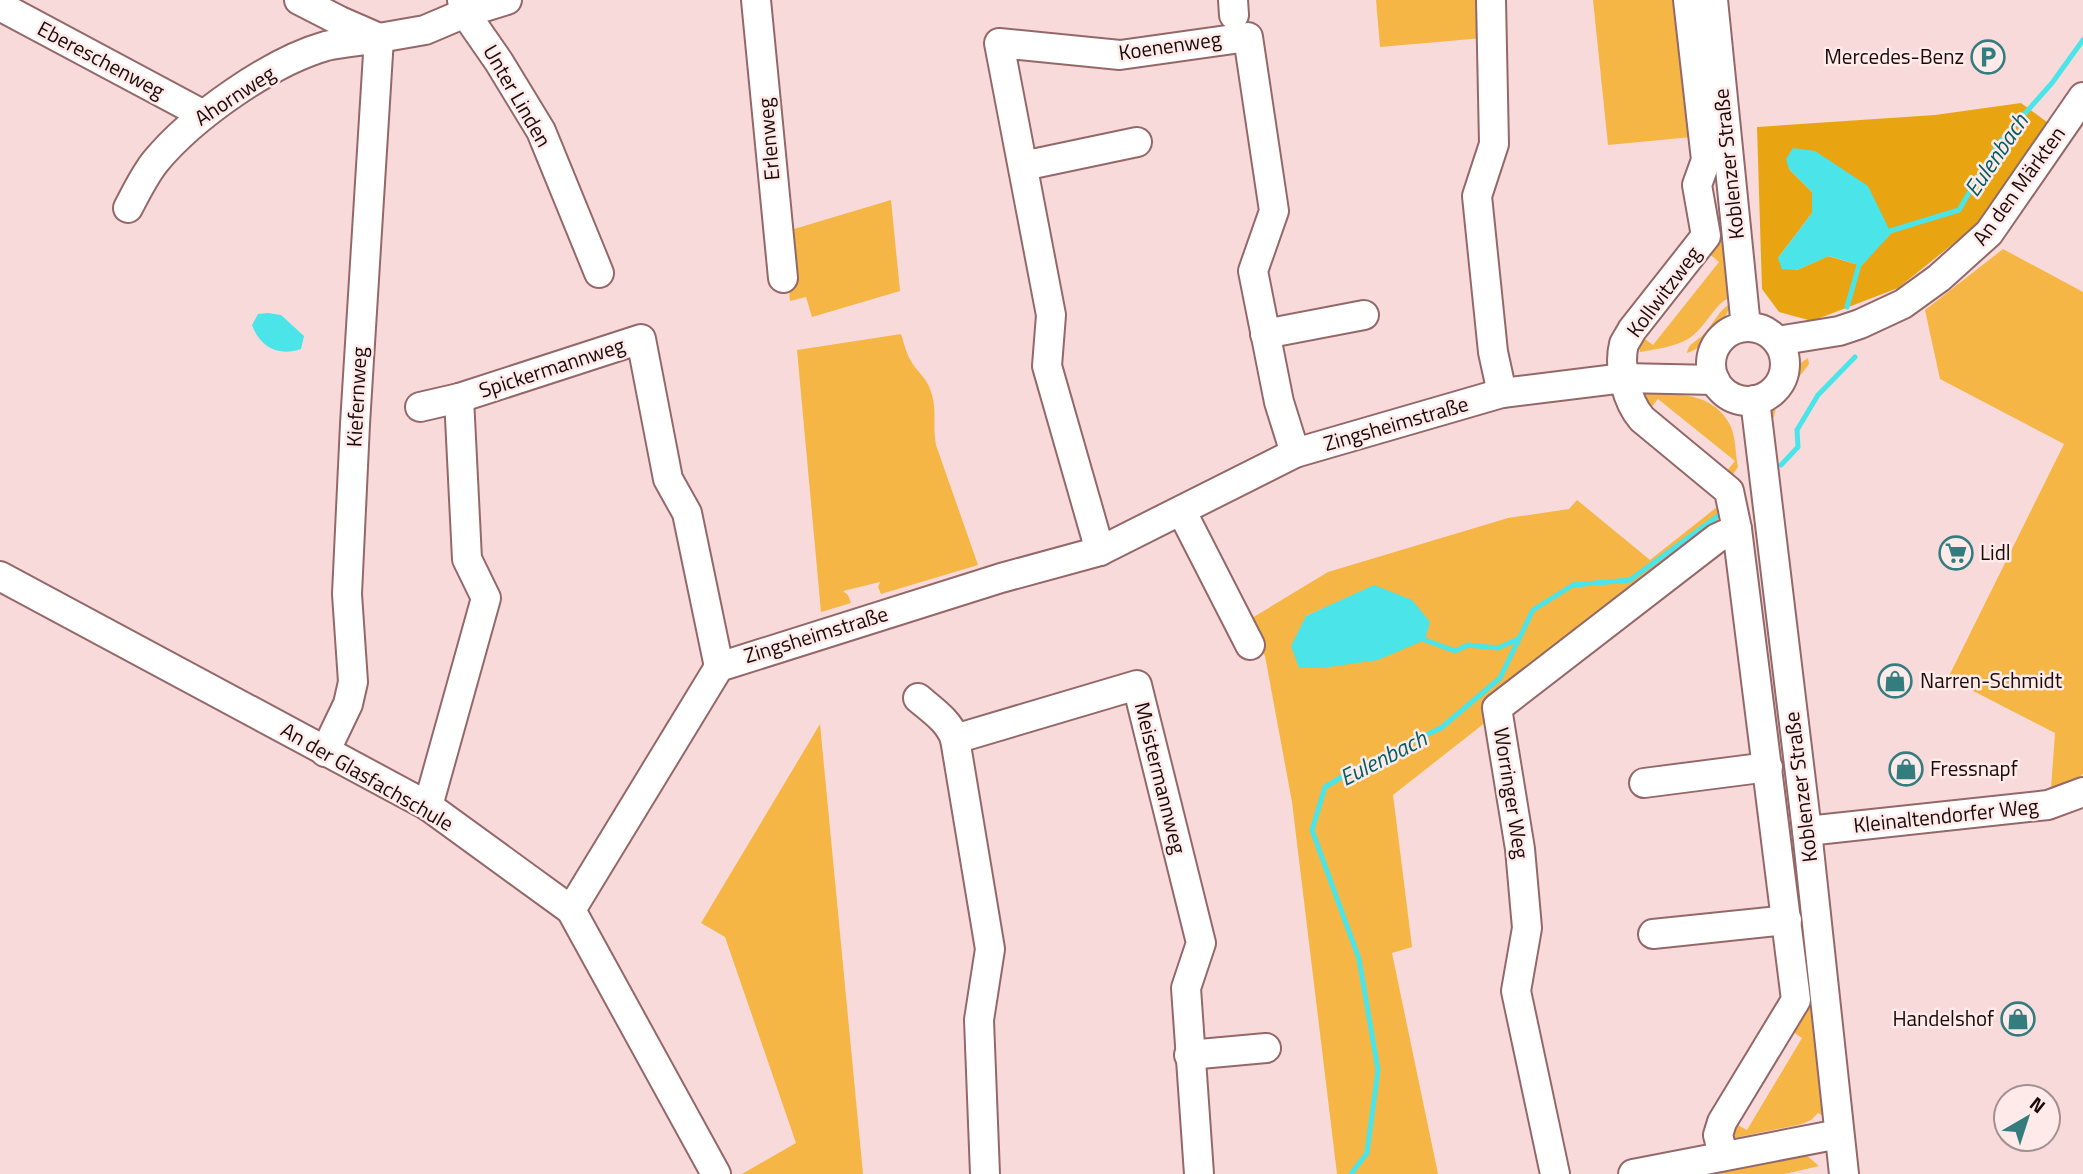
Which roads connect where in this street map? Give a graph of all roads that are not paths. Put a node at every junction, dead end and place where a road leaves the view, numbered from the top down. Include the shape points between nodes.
1 (299, 0) edge
2 (508, 0) edge
3 (756, 0) edge
4 (1492, 0) edge
5 (1688, 0) edge
6 (1713, 0) edge
7 (0, 6) edge
8 (463, 6) edge
9 (379, 38) junction
10 (2083, 97) edge
11 (202, 114) junction
12 (1137, 142) dead end
13 (1023, 166) junction
14 (128, 208) dead end
15 (599, 273) dead end
16 (783, 278) dead end
17 (1364, 315) dead end
18 (1746, 327) junction
19 (1265, 334) junction
20 (1781, 351) junction
21 (1714, 367) junction
22 (1624, 378) junction
23 (1502, 393) junction
24 (459, 398) junction
25 (1755, 400) junction
26 (420, 407) dead end
27 (1295, 453) junction
28 (1182, 512) junction
29 (1734, 513) junction
30 (1100, 551) junction
31 (0, 576) edge
32 (1250, 645) dead end
33 (719, 667) junction
34 (918, 698) dead end
35 (956, 739) junction
36 (326, 752) junction
37 (1768, 767) junction
38 (1644, 783) dead end
39 (2083, 792) edge
40 (428, 806) junction
41 (1807, 831) junction
42 (571, 910) junction
43 (1787, 920) junction
44 (1653, 934) dead end
45 (1266, 1048) dead end
46 (1189, 1055) junction
47 (1839, 1134) junction
48 (1723, 1155) junction
49 (716, 1174) edge
50 (985, 1174) edge
51 (1199, 1174) edge
52 (1555, 1174) edge
53 (1633, 1174) edge
54 (1844, 1174) edge

1 - 9 street
2 - 8 street, Ahornweg
3 - 16 street, Erlenweg
4 - 23 street via 1494,144 1477,196 1493,352
5 - 22 street, Kollwitzweg via 1706,160 1697,184 1706,236 1632,330 1624,344
6 - 18 street, Koblenzer Straße
7 - 11 street, Ebereschenweg
8 - 9 street, Ahornweg via 425,30
8 - 15 street, Unter Linden via 541,131
9 - 11 street, Ahornweg via 326,47 277,67
9 - 36 street, Kiefernweg via 347,594 353,682
10 - 20 street, An den Märkten via 1989,233 1965,257 1903,304 1839,331 1809,351
11 - 14 street, Ahornweg via 152,165
12 - 13 street
13 - 19 street, Koenenweg via 999,43 1120,55 1248,37 1274,211 1253,271
13 - 30 street, Koenenweg via 1051,315 1047,366
17 - 19 street
18 - 20 street via 1768,333
18 - 21 street via 1718,343
19 - 27 street, Koenenweg
20 - 25 street via 1785,372 1774,391
21 - 22 street, Zingsheimstraße
21 - 25 street via 1722,390 1743,401
22 - 23 street, Zingsheimstraße
22 - 29 street via 1632,407
23 - 27 street, Zingsheimstraße
24 - 26 street, Spickermannweg
24 - 33 street, Spickermannweg via 641,339 668,479 687,513
24 - 40 street, Spickermannweg via 467,559 486,598
25 - 41 street, Koblenzer Straße
27 - 28 street, Zingsheimstraße
28 - 30 street, Zingsheimstraße
28 - 32 street
29 - 37 street
29 - 52 street, Worringer Weg via 1717,538 1497,708 1520,849 1527,928 1517,991
30 - 33 street, Zingsheimstraße
31 - 36 street, An der Glasfachschule
33 - 42 street, Zingsheimstraße
34 - 35 street via 942,718
35 - 46 street, Meistermannweg via 1137,685 1201,943 1186,988
35 - 50 street via 990,949 979,1020
36 - 40 street, An der Glasfachschule
37 - 38 street
37 - 43 street
39 - 41 street, Kleinaltendorfer Weg via 2048,805
40 - 42 street, An der Glasfachschule
41 - 47 street, Koblenzer Straße
42 - 49 street, An der Glasfachschule
43 - 44 street
43 - 48 street via 1796,1000 1722,1122 1718,1135
45 - 46 street
46 - 51 street, Meistermannweg
47 - 48 street
47 - 54 street, Koblenzer Straße
48 - 53 street

